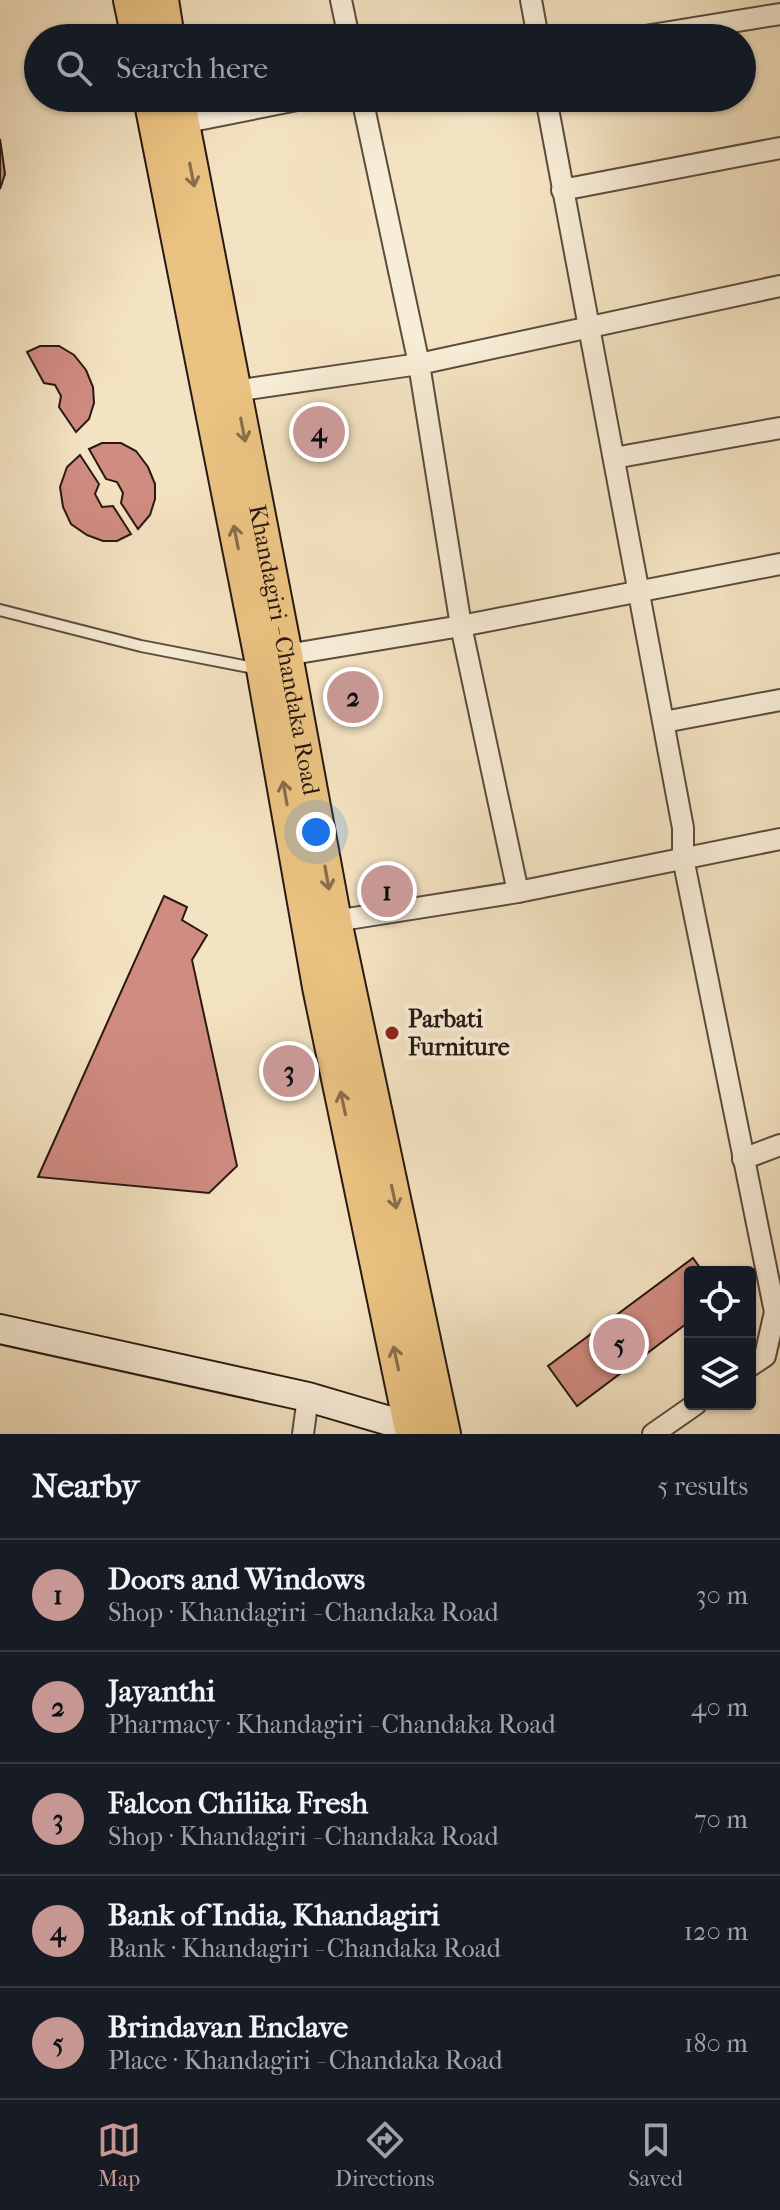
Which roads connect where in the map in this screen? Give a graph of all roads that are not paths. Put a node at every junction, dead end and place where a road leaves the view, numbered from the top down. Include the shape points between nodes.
1 (130, 0) edge
2 (162, 0) edge
3 (341, 0) edge
4 (531, 0) edge
5 (780, 14) edge
6 (135, 24) edge
7 (166, 24) edge
8 (346, 24) edge
9 (535, 24) edge
10 (719, 24) edge
11 (153, 112) edge
12 (180, 112) edge
13 (365, 112) edge
14 (548, 112) edge
15 (780, 148) edge
16 (562, 190) junction
17 (780, 286) edge
18 (588, 326) junction
19 (419, 364) junction
20 (235, 391) junction
21 (780, 428) edge
22 (614, 458) junction
23 (780, 564) edge
24 (640, 591) junction
25 (0, 610) edge
26 (461, 626) junction
27 (274, 662) junction
28 (780, 700) edge
29 (664, 722) junction
30 (780, 839) edge
31 (683, 858) junction
32 (518, 892) junction
33 (335, 921) junction
34 (346, 1043) junction
35 (780, 1145) edge
36 (743, 1159) junction
37 (0, 1329) edge
38 (756, 1362) edge
39 (308, 1397) junction
40 (687, 1410) edge
41 (427, 1429) edge
42 (303, 1434) edge
43 (653, 1434) edge

1 - 6 main road
2 - 7 main road
3 - 8 street
4 - 9 street
5 - 10 street
27 -> 11 main road, Khandagiri - Chandaka Road
12 -> 20 main road, Khandagiri - Chandaka Road
13 - 19 street
14 - 16 street
15 - 16 street
16 - 18 street
17 - 18 street
18 - 19 street
18 - 22 street
19 - 20 street
19 - 26 street
20 -> 27 main road, Khandagiri - Chandaka Road
21 - 22 street
22 - 24 street
23 - 24 street
24 - 26 street
24 - 29 street
25 - 27 lane via 231,665
26 - 27 street
26 - 32 street
27 -> 33 main road, Khandagiri - Chandaka Road
34 -> 27 main road, Khandagiri - Chandaka Road
28 - 29 street
29 - 31 street via 683,828
30 - 31 street
31 - 32 street
31 - 36 street
32 - 33 street
33 - 34 main road, Khandagiri - Chandaka Road
34 - 41 main road, Khandagiri - Chandaka Road
35 - 36 street
36 - 38 street via 775,1312 765,1356
37 - 39 street
39 - 41 street
39 - 42 street
40 - 43 street

